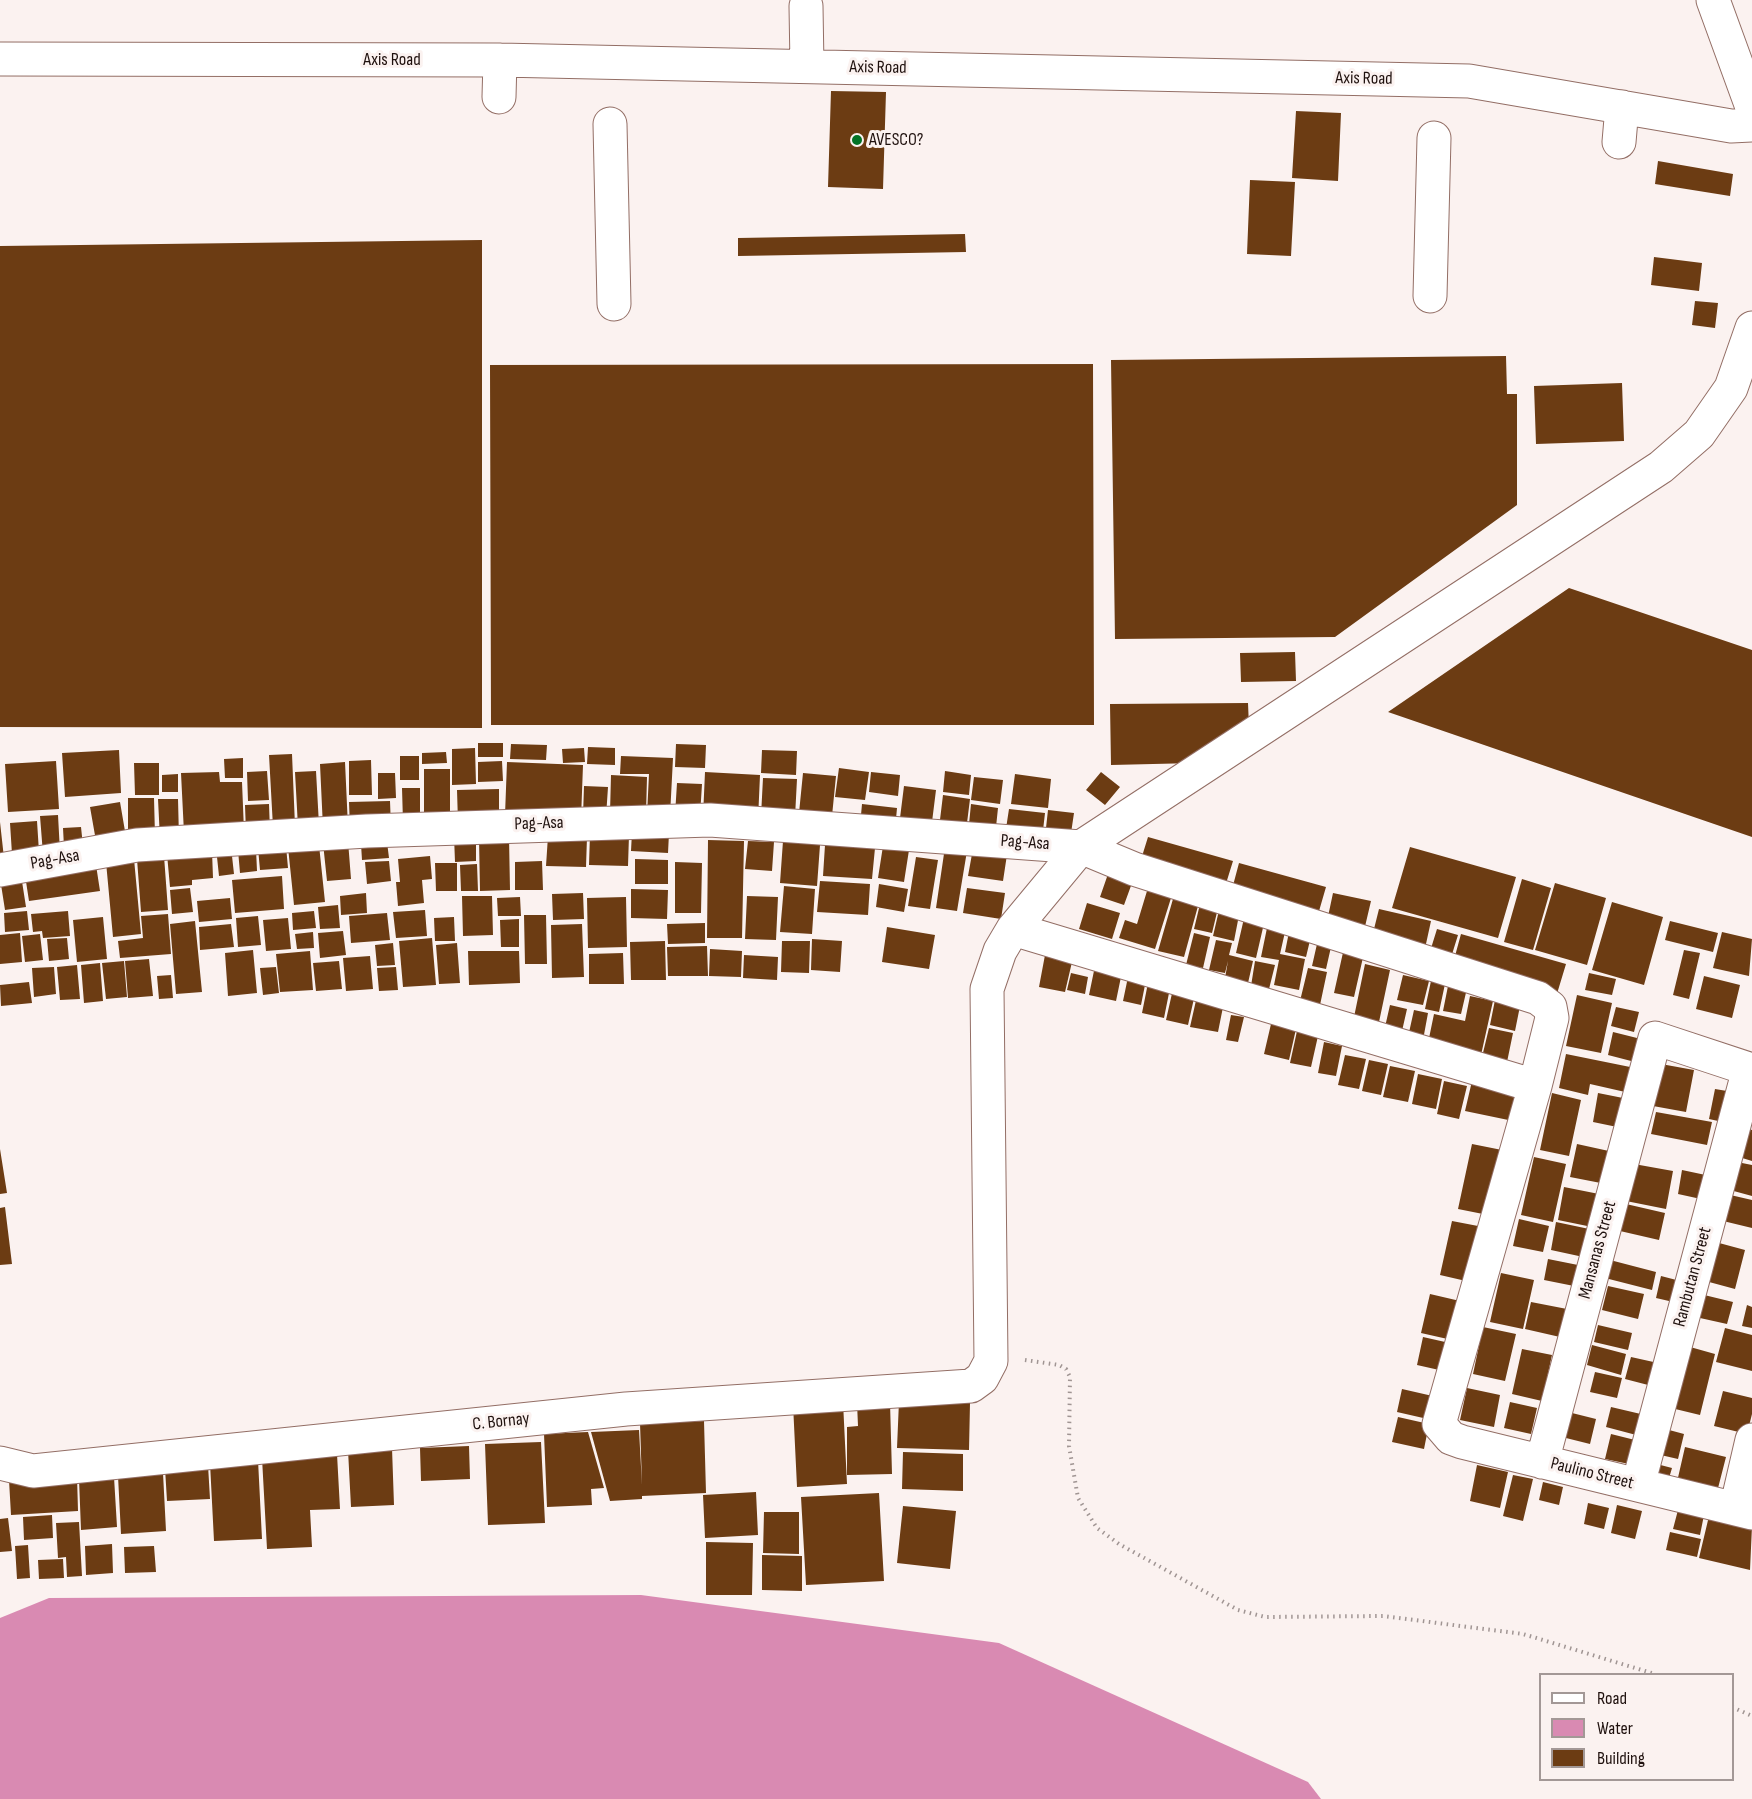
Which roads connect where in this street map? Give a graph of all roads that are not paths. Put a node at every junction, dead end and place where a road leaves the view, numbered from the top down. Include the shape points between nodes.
1 (1713, 0) edge
2 (806, 6) dead end
3 (0, 59) edge
4 (500, 60) junction
5 (807, 66) junction
6 (499, 97) dead end
7 (1622, 107) junction
8 (1752, 107) edge
9 (610, 124) dead end
10 (1752, 125) edge
11 (1434, 138) dead end
12 (1620, 142) dead end
13 (1430, 297) dead end
14 (614, 304) dead end
15 (1752, 328) edge
16 (1081, 847) junction
17 (0, 870) edge
18 (1013, 929) junction
19 (1750, 1070) edge
20 (1534, 1086) junction
21 (1439, 1424) joint
22 (1752, 1440) edge
23 (1542, 1462) junction
24 (0, 1463) edge
25 (1638, 1485) junction
26 (1744, 1511) edge

1 - 8 street
2 - 5 street
3 - 4 street, Axis Road
4 - 5 street, Axis Road
4 - 6 street
5 - 7 street, Axis Road via 1469,81
7 - 10 street, Axis Road via 1731,126
7 - 12 street
9 - 14 street
11 - 13 street
15 - 16 street via 1731,388 1699,434 1661,467
16 - 17 street, Pag-Asa via 710,820 436,828 137,845
16 - 18 street
16 - 20 street, Pag-Asa via 1134,869 1538,998 1550,1007 1552,1018
18 - 20 street
18 - 24 street, C. Bornay via 1000,951 987,989 991,1361 982,1378 971,1386 626,1409 33,1471
19 - 23 street, Mansanas Street via 1655,1038
19 - 25 street, Rambutan Street
20 - 21 street, Pag-Asa
21 - 23 street, Paulino Street via 1451,1438
22 - 26 street
23 - 25 street, Paulino Street
25 - 26 street, Paulino Street

